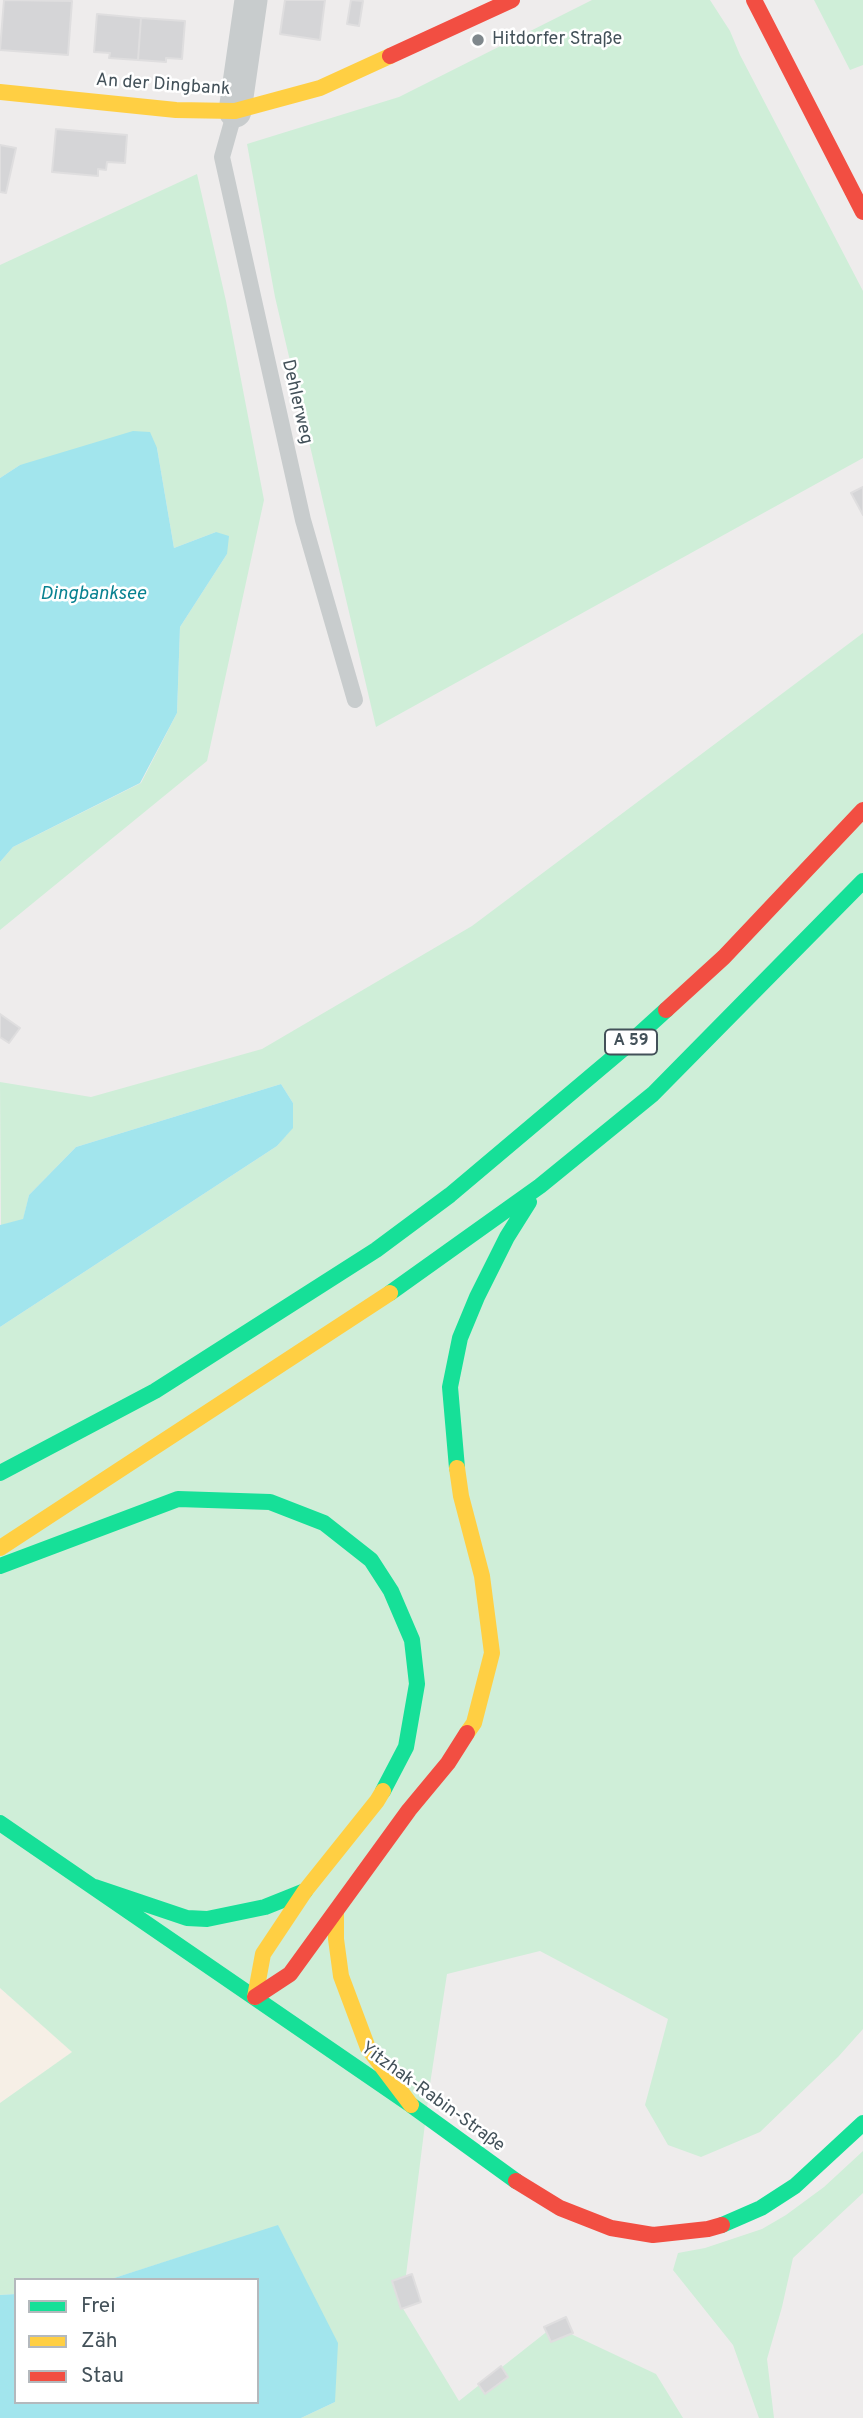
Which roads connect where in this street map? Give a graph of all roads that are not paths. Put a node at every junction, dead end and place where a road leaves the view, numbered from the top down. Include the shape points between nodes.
1 (251, 0) edge
2 (512, 0) edge
3 (754, 0) edge
4 (0, 92) edge
5 (235, 111) junction
6 (863, 212) edge
7 (355, 700) dead end
8 (863, 810) edge
9 (863, 881) edge
10 (540, 1186) junction
11 (0, 1473) edge
12 (0, 1548) edge
13 (0, 1566) edge
14 (0, 1823) edge
15 (95, 1887) junction
16 (305, 1891) junction
17 (336, 1913) junction
18 (254, 1997) junction
19 (411, 2105) junction
20 (863, 2123) edge

1 - 5 street
2 - 5 main road, An der Dingbank via 320,88
3 - 6 main road
4 - 5 main road, An der Dingbank via 176,110
5 - 7 lane, Dehlerweg via 222,157 303,520
8 - 11 main road, A 59 via 724,957 450,1195 376,1250 155,1391
9 - 10 main road, A 59 via 653,1094
10 - 12 main road, A 59 via 368,1309
10 - 17 main road via 477,1297 460,1338 450,1387 461,1496 482,1576 492,1653 474,1723
13 - 16 main road via 178,1499 270,1502 324,1523 371,1560 391,1591 412,1640 417,1684 406,1747 377,1801
14 - 15 main road, Yitzhak-Rabin-Straße
15 - 16 main road via 187,1918 207,1919 265,1907
15 - 18 main road, Yitzhak-Rabin-Straße
16 - 18 main road via 263,1954
17 - 18 main road via 290,1974
17 - 19 main road via 341,1976 368,2048
18 - 19 main road, Yitzhak-Rabin-Straße
19 - 20 main road, Yitzhak-Rabin-Straße via 510,2178 560,2208 611,2228 653,2235 708,2229 761,2208 795,2186

